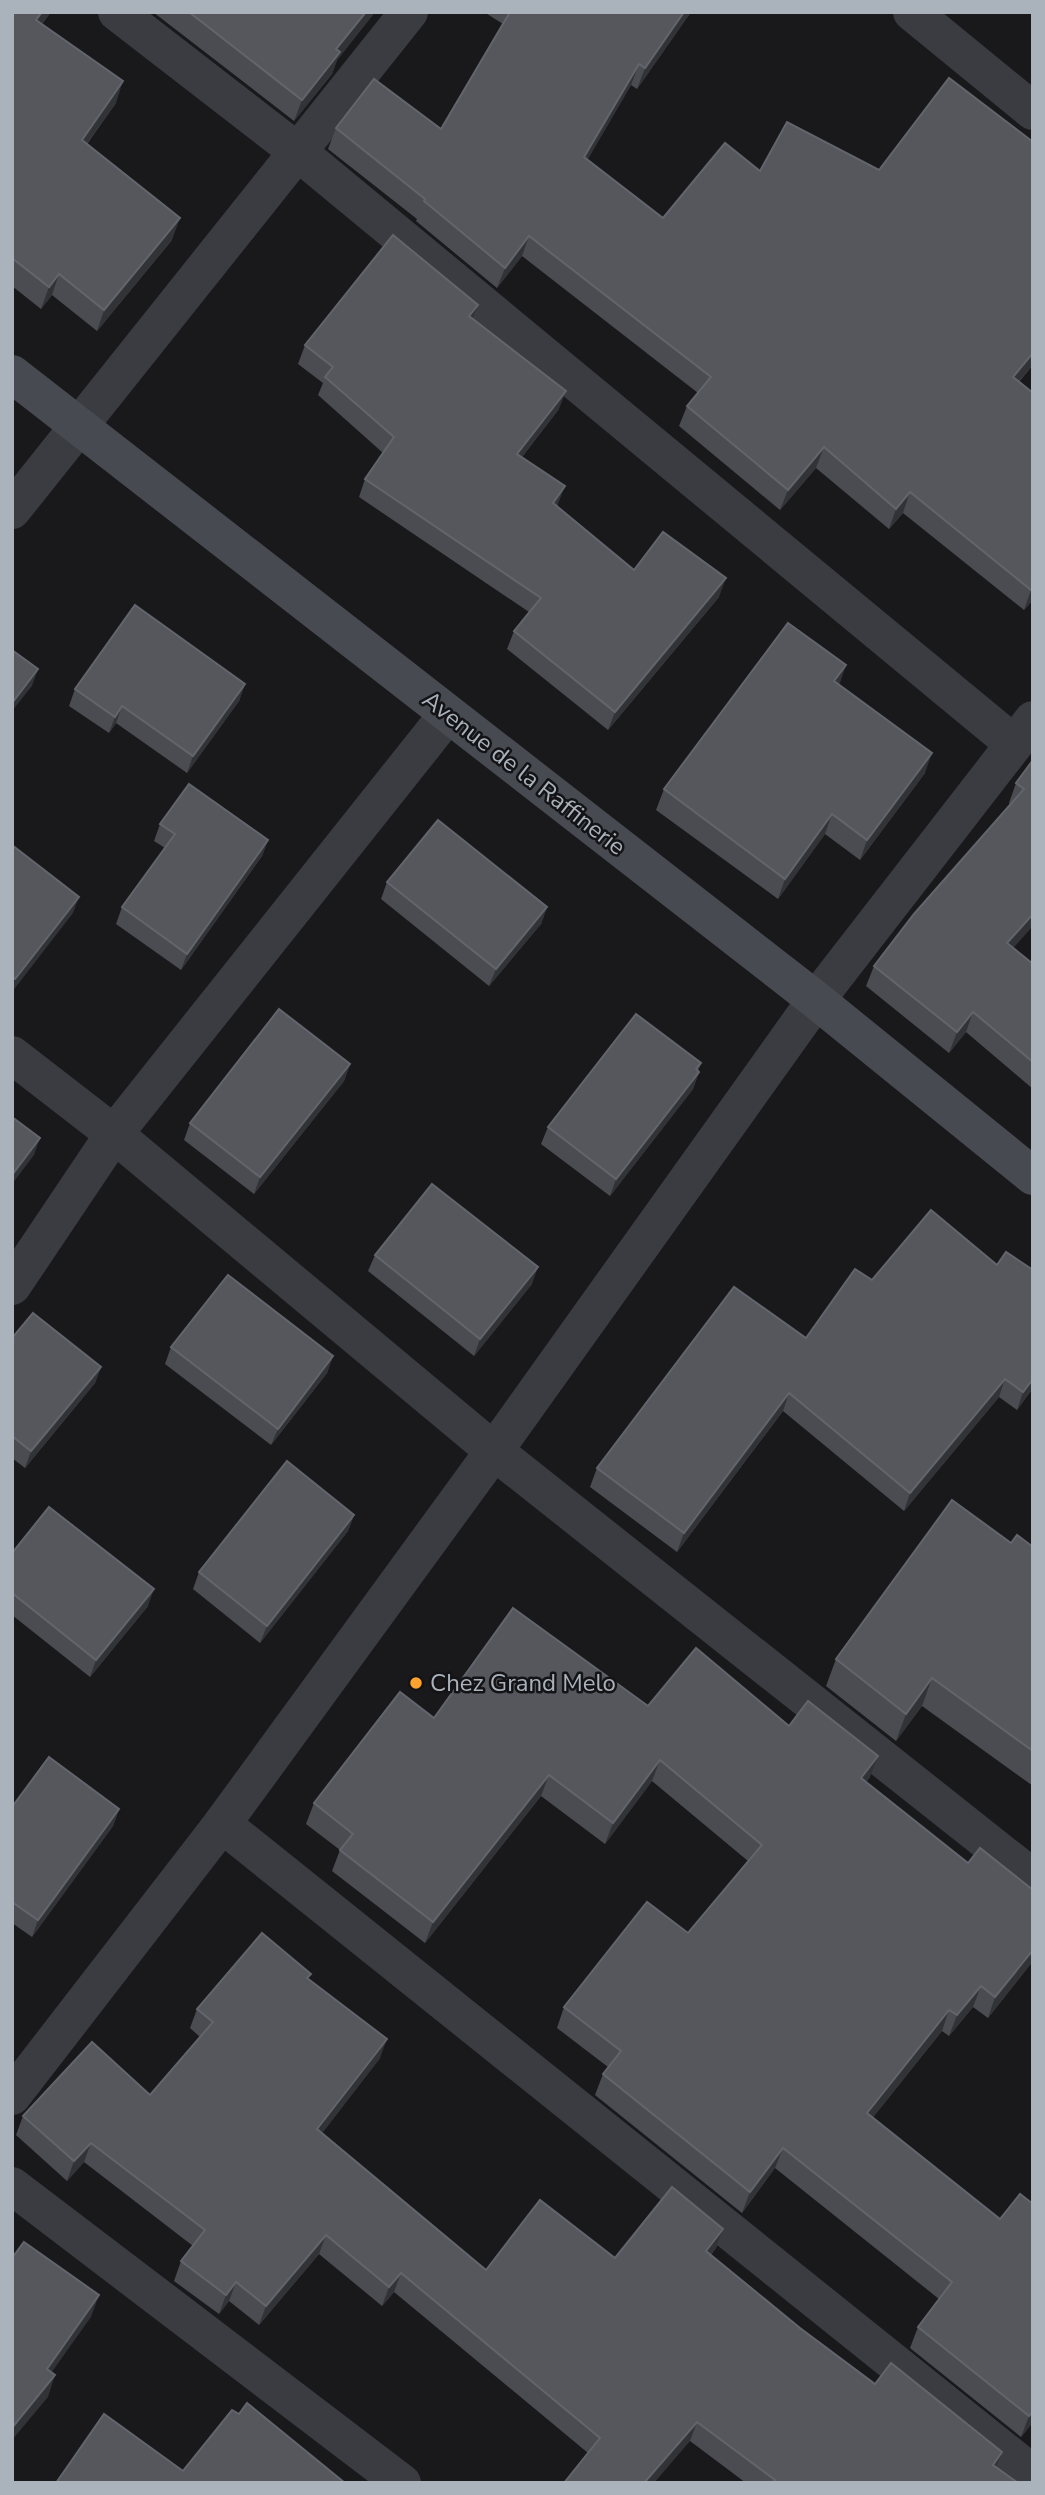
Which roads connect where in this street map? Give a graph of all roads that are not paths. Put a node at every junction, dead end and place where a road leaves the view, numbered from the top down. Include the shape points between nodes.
1 (117, 12) edge
2 (409, 12) edge
3 (912, 12) edge
4 (1033, 111) edge
5 (298, 152) junction
6 (12, 374) edge
7 (79, 427) junction
8 (12, 510) edge
9 (448, 714) junction
10 (1023, 732) edge
11 (816, 1000) junction
12 (12, 1055) edge
13 (114, 1134) junction
14 (1033, 1176) edge
15 (12, 1286) edge
16 (494, 1451) junction
17 (222, 1824) junction
18 (1033, 1878) edge
19 (12, 2096) edge
20 (12, 2186) edge
21 (1033, 2474) edge
22 (402, 2483) edge

1 - 5 street
2 - 5 street
3 - 4 street
5 - 7 street
5 - 10 street
6 - 7 street, Avenue de la Raffinerie
7 - 8 street
7 - 9 street, Avenue de la Raffinerie
9 - 11 street, Avenue de la Raffinerie
9 - 13 street
10 - 11 street
11 - 14 street, Avenue de la Raffinerie
11 - 16 street
12 - 13 street
13 - 15 street
13 - 16 street
16 - 17 street
16 - 18 street
17 - 19 street
17 - 21 street
20 - 22 street

